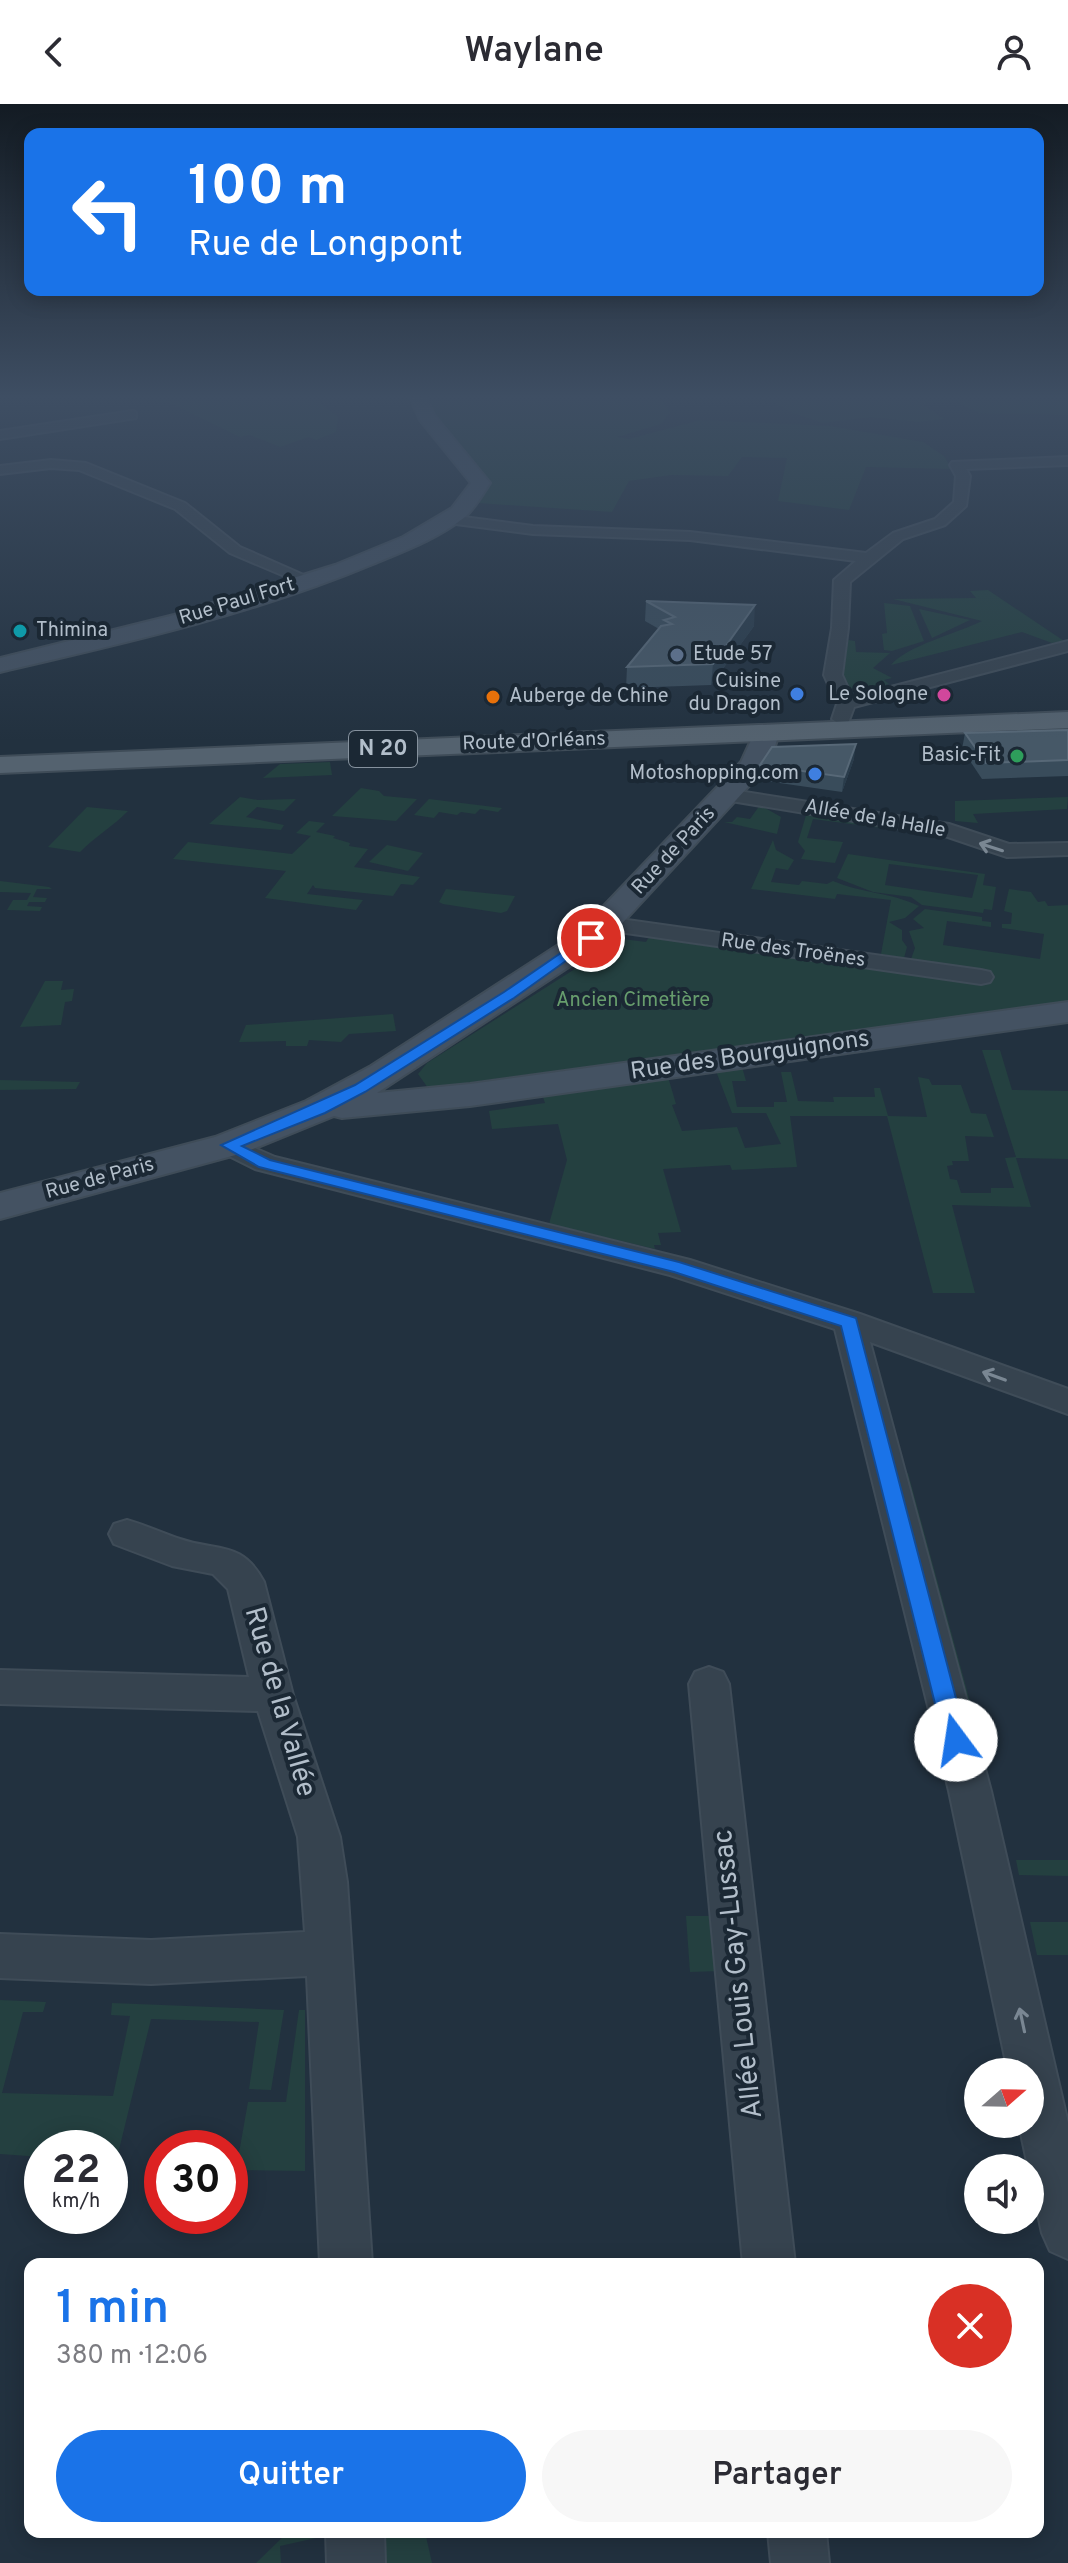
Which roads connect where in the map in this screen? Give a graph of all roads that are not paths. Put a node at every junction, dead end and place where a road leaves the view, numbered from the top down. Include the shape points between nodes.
1 (187, 512) edge
2 (458, 512) edge
3 (951, 512) edge
4 (448, 519) junction
5 (867, 558) junction
6 (307, 580) junction
7 (1068, 646) edge
8 (0, 665) edge
9 (1068, 710) edge
10 (844, 711) junction
11 (1068, 720) edge
12 (766, 733) junction
13 (0, 751) edge
14 (0, 765) edge
15 (726, 795) junction
16 (1068, 849) edge
17 (606, 924) junction
18 (981, 977) dead end
19 (1068, 1012) edge
20 (384, 1074) junction
21 (431, 1099) junction
22 (319, 1109) junction
23 (229, 1145) junction
24 (0, 1206) edge
25 (849, 1322) junction
26 (1068, 1402) edge
27 (127, 1534) dead end
28 (709, 1684) dead end
29 (0, 1687) edge
30 (273, 1695) junction
31 (329, 1953) junction
32 (0, 1956) edge
33 (1068, 2233) edge
34 (346, 2258) edge
35 (768, 2258) edge
36 (355, 2538) edge
37 (798, 2538) edge
38 (356, 2563) edge
39 (800, 2563) edge

1 - 6 street via 235,550
2 - 4 street, Rue Paul Fort
3 - 5 street via 940,522 898,536
4 - 5 street via 533,530 690,536
4 - 6 street, Rue Paul Fort via 387,553
5 - 10 street via 840,584 841,624 833,675
6 - 8 street, Rue Paul Fort via 159,627
7 - 10 street
9 - 10 main road, Route d'Orléans / N 20
10 - 13 main road, Route d'Orléans / N 20
11 - 12 main road, Route d'Orléans / N 20
12 - 14 main road, Route d'Orléans / N 20
12 - 15 street, Rue de Paris via 760,753
16 -> 15 street, Allée de la Halle via 1007,851 949,830
15 - 17 street, Rue de Paris
17 - 18 street, Rue des Troënes
17 - 20 street, Rue de Paris via 568,956
19 - 21 street, Rue des Bourguignons
20 - 21 street
20 - 22 street, Rue de Paris
21 - 22 street, Rue des Bourguignons
22 - 23 street, Rue de Paris
23 - 24 street, Rue de Paris
23 - 25 street via 265,1163 679,1267
26 -> 25 street
33 -> 25 street via 970,1791
27 - 30 street, Rue de la Vallée via 172,1552 224,1561 245,1582
28 - 35 street, Allée Louis Gay-Lussac
29 - 30 street
30 - 31 street, Rue de la Vallée via 319,1837
31 - 32 street via 151,1962
31 - 34 street, Rue de la Vallée
36 - 38 street
37 - 39 street

